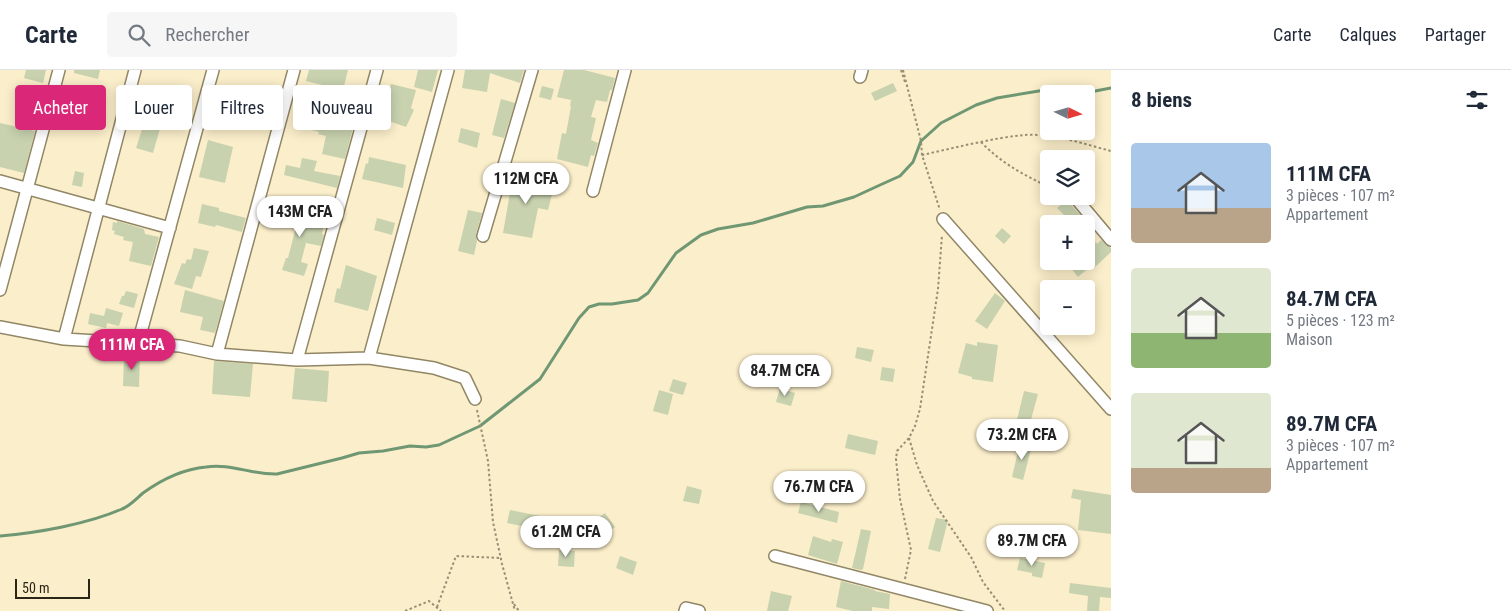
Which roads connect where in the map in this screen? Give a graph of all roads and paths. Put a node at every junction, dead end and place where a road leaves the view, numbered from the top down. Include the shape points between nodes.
1 (59, 70) edge
2 (135, 70) edge
3 (212, 70) edge
4 (294, 70) edge
5 (377, 70) edge
6 (448, 70) edge
7 (532, 70) edge
8 (625, 70) edge
9 (902, 70) edge
10 (981, 142) junction
11 (1111, 151) edge
12 (922, 154) junction
13 (0, 182) edge
14 (1040, 183) edge
15 (27, 189) junction
16 (593, 190) dead end
17 (1082, 205) edge
18 (99, 208) junction
19 (942, 219) junction
20 (170, 228) junction
21 (483, 236) dead end
22 (1111, 240) edge
23 (0, 290) edge
24 (0, 327) edge
25 (64, 339) junction
26 (138, 343) junction
27 (217, 354) junction
28 (369, 358) junction
29 (296, 360) junction
30 (475, 399) joint
31 (1111, 409) edge
32 (909, 438) junction
33 (775, 556) dead end
34 (501, 558) junction
35 (903, 589) junction
36 (513, 602) junction
37 (436, 607) junction
38 (405, 611) edge
39 (441, 611) edge
40 (515, 611) edge
41 (519, 611) edge
42 (685, 611) edge
43 (699, 611) edge
44 (987, 611) edge
45 (1005, 611) edge

1 - 15 street
2 - 18 street
3 - 20 street
4 - 27 street
5 - 29 street
6 - 28 street
7 - 21 street
8 - 16 street
9 - 12 path
10 - 11 path via 1024,135 1043,136
10 - 12 path
10 - 14 path via 994,156
12 - 19 path
13 - 15 street
15 - 18 street
15 - 23 street
17 - 22 street
18 - 20 street
18 - 25 street
19 - 31 street
19 - 32 path via 938,289 920,409
20 - 26 street
24 - 25 street
25 - 26 street
26 - 27 street via 180,346
27 - 29 street
28 - 29 street
28 - 30 street via 434,368 465,378
30 - 34 path via 488,461
32 - 35 path via 897,451 896,459 900,499 911,550
32 - 45 path via 933,502
33 - 35 street
34 - 36 path
34 - 37 path via 456,556
35 - 44 street
36 - 40 path
36 - 41 path
37 - 38 path via 429,601
37 - 39 path
42 - 43 street via 686,608

